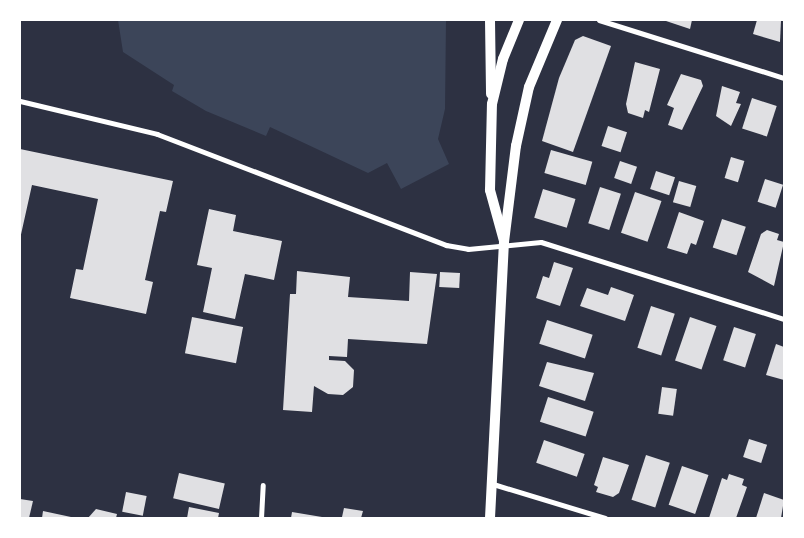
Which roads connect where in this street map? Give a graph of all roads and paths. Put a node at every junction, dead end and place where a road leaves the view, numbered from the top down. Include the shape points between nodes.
1 (490, 20) edge
2 (520, 20) edge
3 (557, 20) edge
4 (599, 20) edge
5 (784, 78) edge
6 (20, 101) edge
7 (492, 104) junction
8 (504, 242) junction
9 (784, 319) edge
10 (493, 484) junction
11 (263, 485) dead end
12 (262, 518) edge
13 (490, 518) edge
14 (605, 518) edge

1 - 7 main road
2 - 7 main road via 503,59
3 - 8 main road via 522,114
4 - 5 street
6 - 8 street via 157,134 446,245 468,249
7 - 8 main road via 490,190
8 - 9 street via 541,242
8 - 10 main road
10 - 13 main road
10 - 14 street
11 - 12 street

